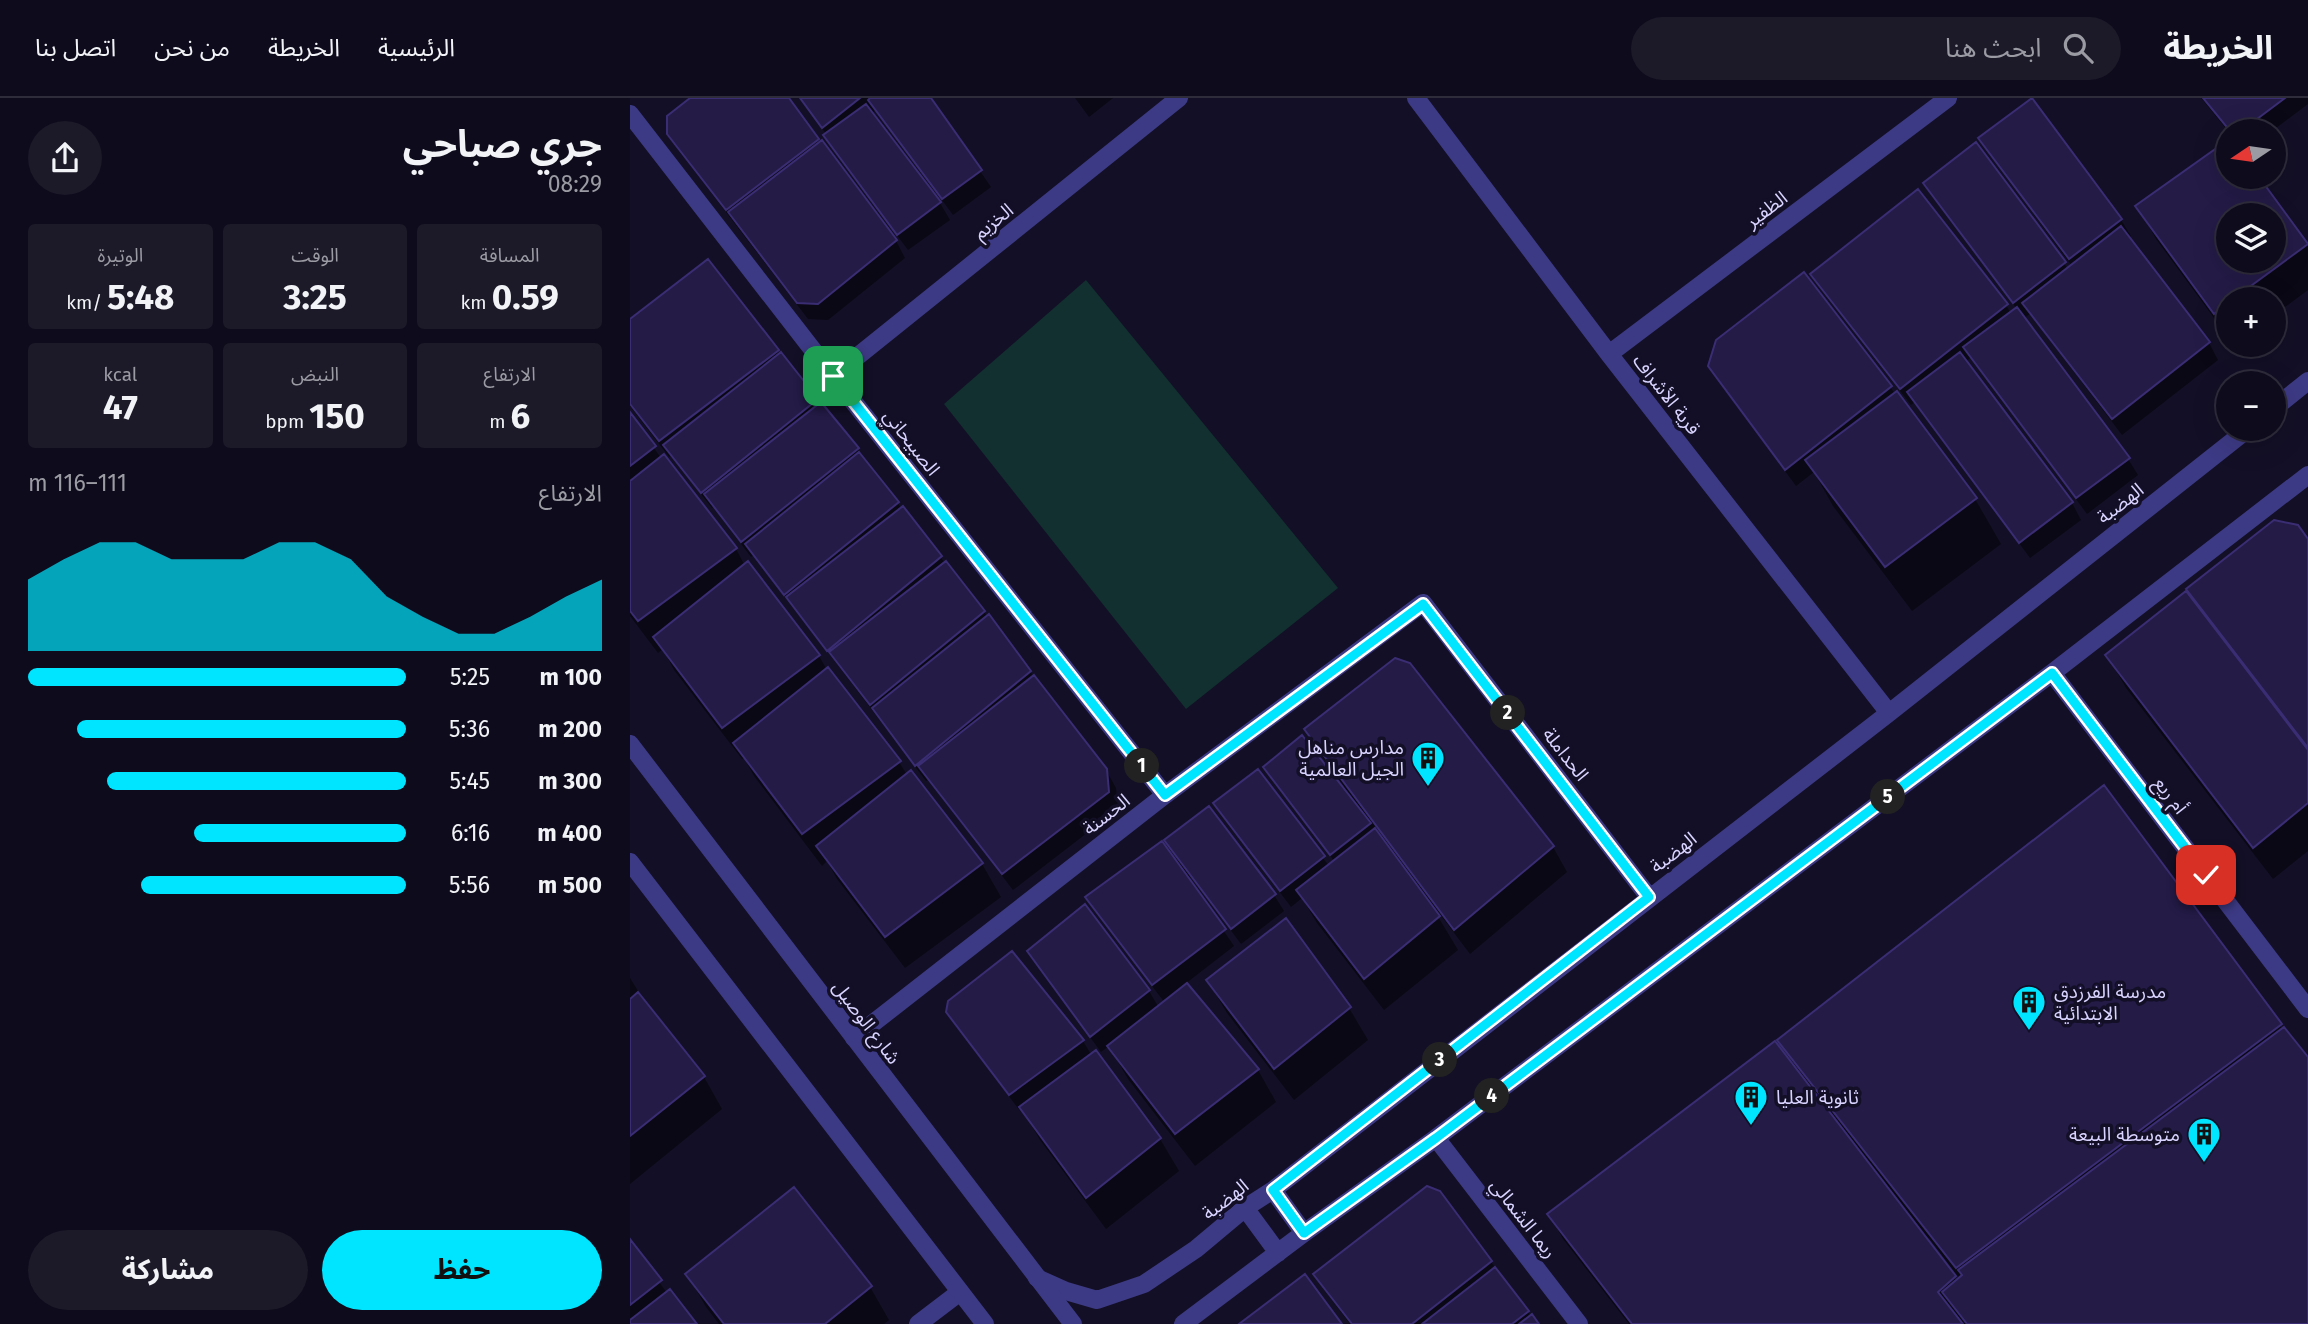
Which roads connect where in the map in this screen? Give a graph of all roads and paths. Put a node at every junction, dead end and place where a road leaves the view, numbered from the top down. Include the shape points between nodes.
1 (1179, 98) edge
2 (1416, 98) edge
3 (1948, 98) edge
4 (630, 114) edge
5 (1609, 354) junction
6 (833, 376) junction
7 (2308, 381) edge
8 (2286, 399) edge
9 (2233, 441) edge
10 (2308, 474) edge
11 (1423, 604) joint
12 (2052, 673) junction
13 (1889, 713) junction
14 (630, 744) edge
15 (1165, 795) junction
16 (630, 862) edge
17 (1649, 897) junction
18 (2308, 1009) edge
19 (853, 1038) junction
20 (1436, 1138) junction
21 (1273, 1190) junction
22 (1245, 1208) junction
23 (1304, 1233) junction
24 (1278, 1253) junction
25 (1037, 1278) junction
26 (960, 1292) junction
27 (918, 1324) edge
28 (985, 1324) edge
29 (1073, 1324) edge
30 (1183, 1324) edge
31 (1579, 1324) edge

1 - 6 street, الخزيم
2 - 5 street, قرية الأشراف
3 - 5 street, الظفير
4 - 6 street, الصبيحاني
5 - 13 street, قرية الأشراف
6 - 15 street, الصبيحاني
7 - 8 street
9 - 13 street, الهضبة
10 - 12 street
11 - 15 street, الحسنة
11 - 17 street, الحداملة
12 - 18 street, أم ريع
12 - 20 street
13 - 17 street, الهضبة
14 - 19 street, شارع الوصيل
15 - 19 street, الحسنة
16 - 26 street
17 - 21 street, الهضبة
19 - 25 street, شارع الوصيل
20 - 23 street
20 - 31 street, ريما الشمالي
21 - 22 street, الهضبة
21 - 23 street
22 - 24 street
22 - 25 street, الهضبة via 1144,1284 1097,1300
23 - 24 street
24 - 30 street
25 - 29 street, شارع الوصيل
26 - 27 street
26 - 28 street

